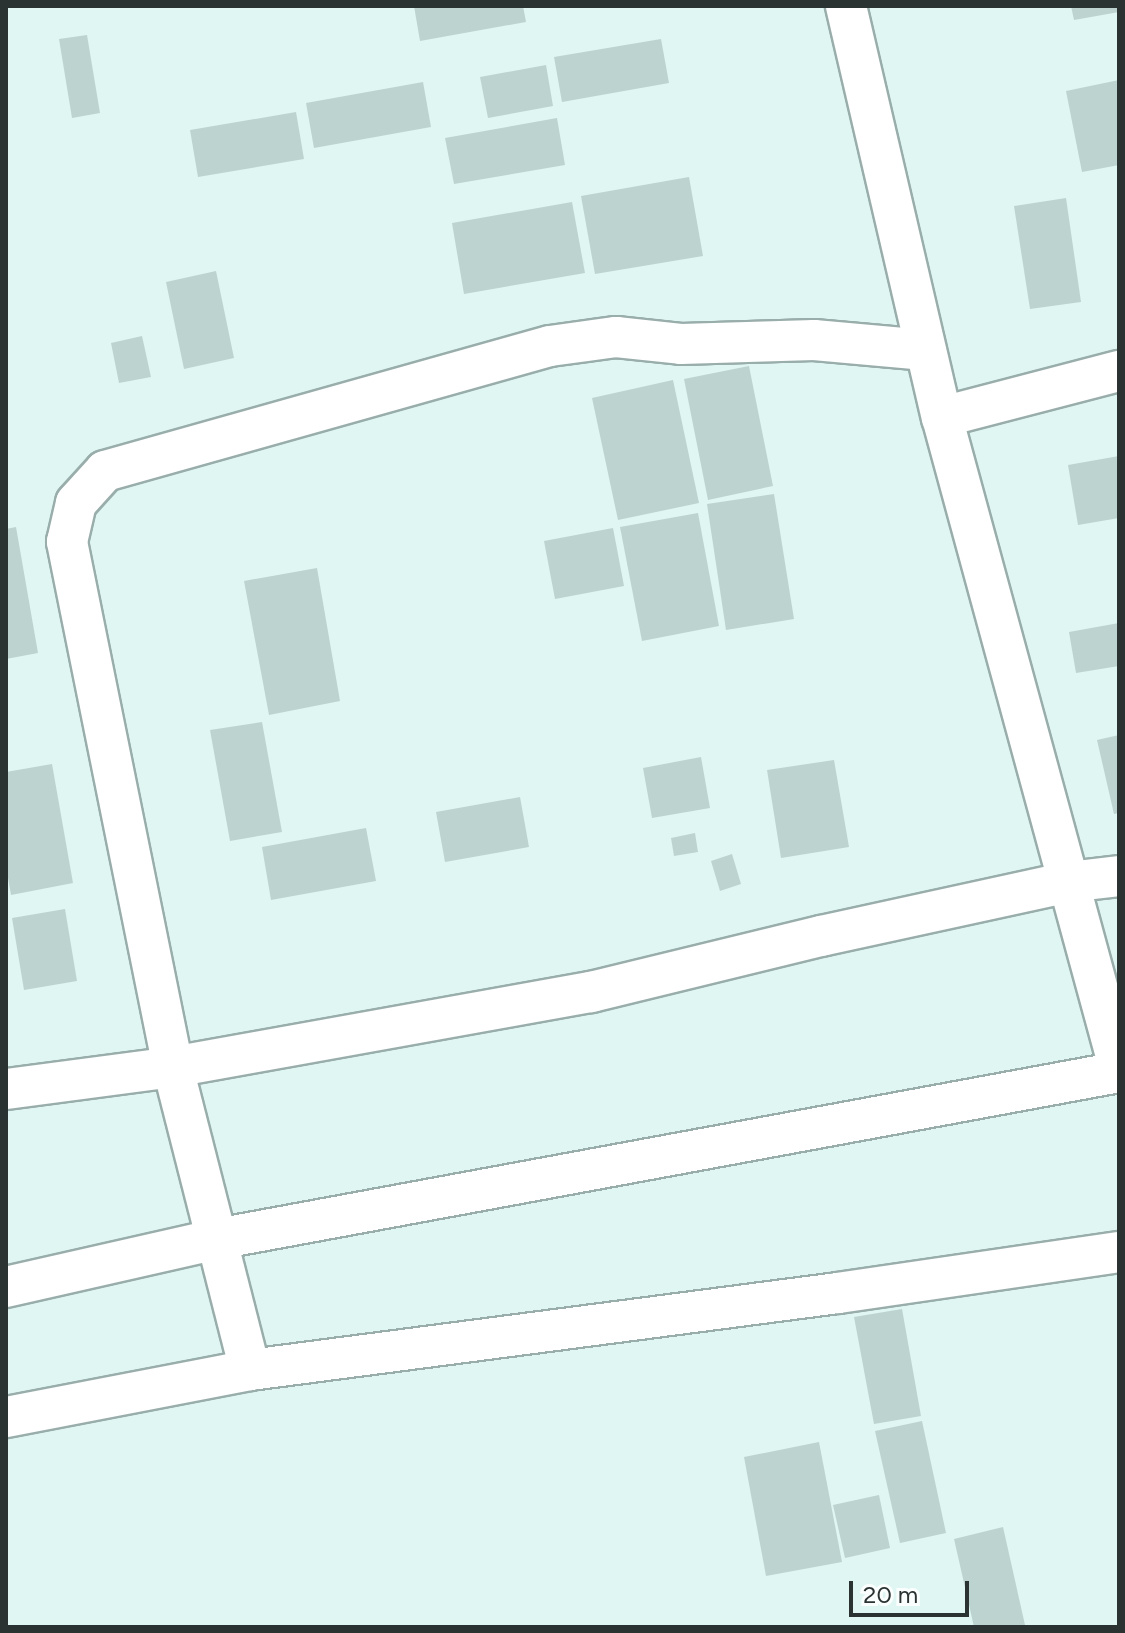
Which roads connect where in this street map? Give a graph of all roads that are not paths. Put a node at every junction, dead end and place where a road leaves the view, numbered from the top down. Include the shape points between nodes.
1 (846, 6) edge
2 (926, 350) junction
3 (1119, 371) edge
4 (942, 417) junction
5 (1119, 876) edge
6 (1068, 882) junction
7 (173, 1067) junction
8 (1119, 1070) edge
9 (6, 1089) edge
10 (217, 1239) junction
11 (1119, 1252) edge
12 (6, 1287) edge
13 (250, 1370) junction
14 (6, 1417) edge

1 - 2 street
2 - 4 street
2 - 7 street via 814,340 681,344 616,337 550,346 105,471 76,503 67,542
3 - 4 street
4 - 6 street
5 - 6 street
6 - 7 street via 591,992
6 - 8 street
7 - 9 street
7 - 10 street
8 - 10 street
10 - 12 street
10 - 13 street
11 - 13 street
13 - 14 street

